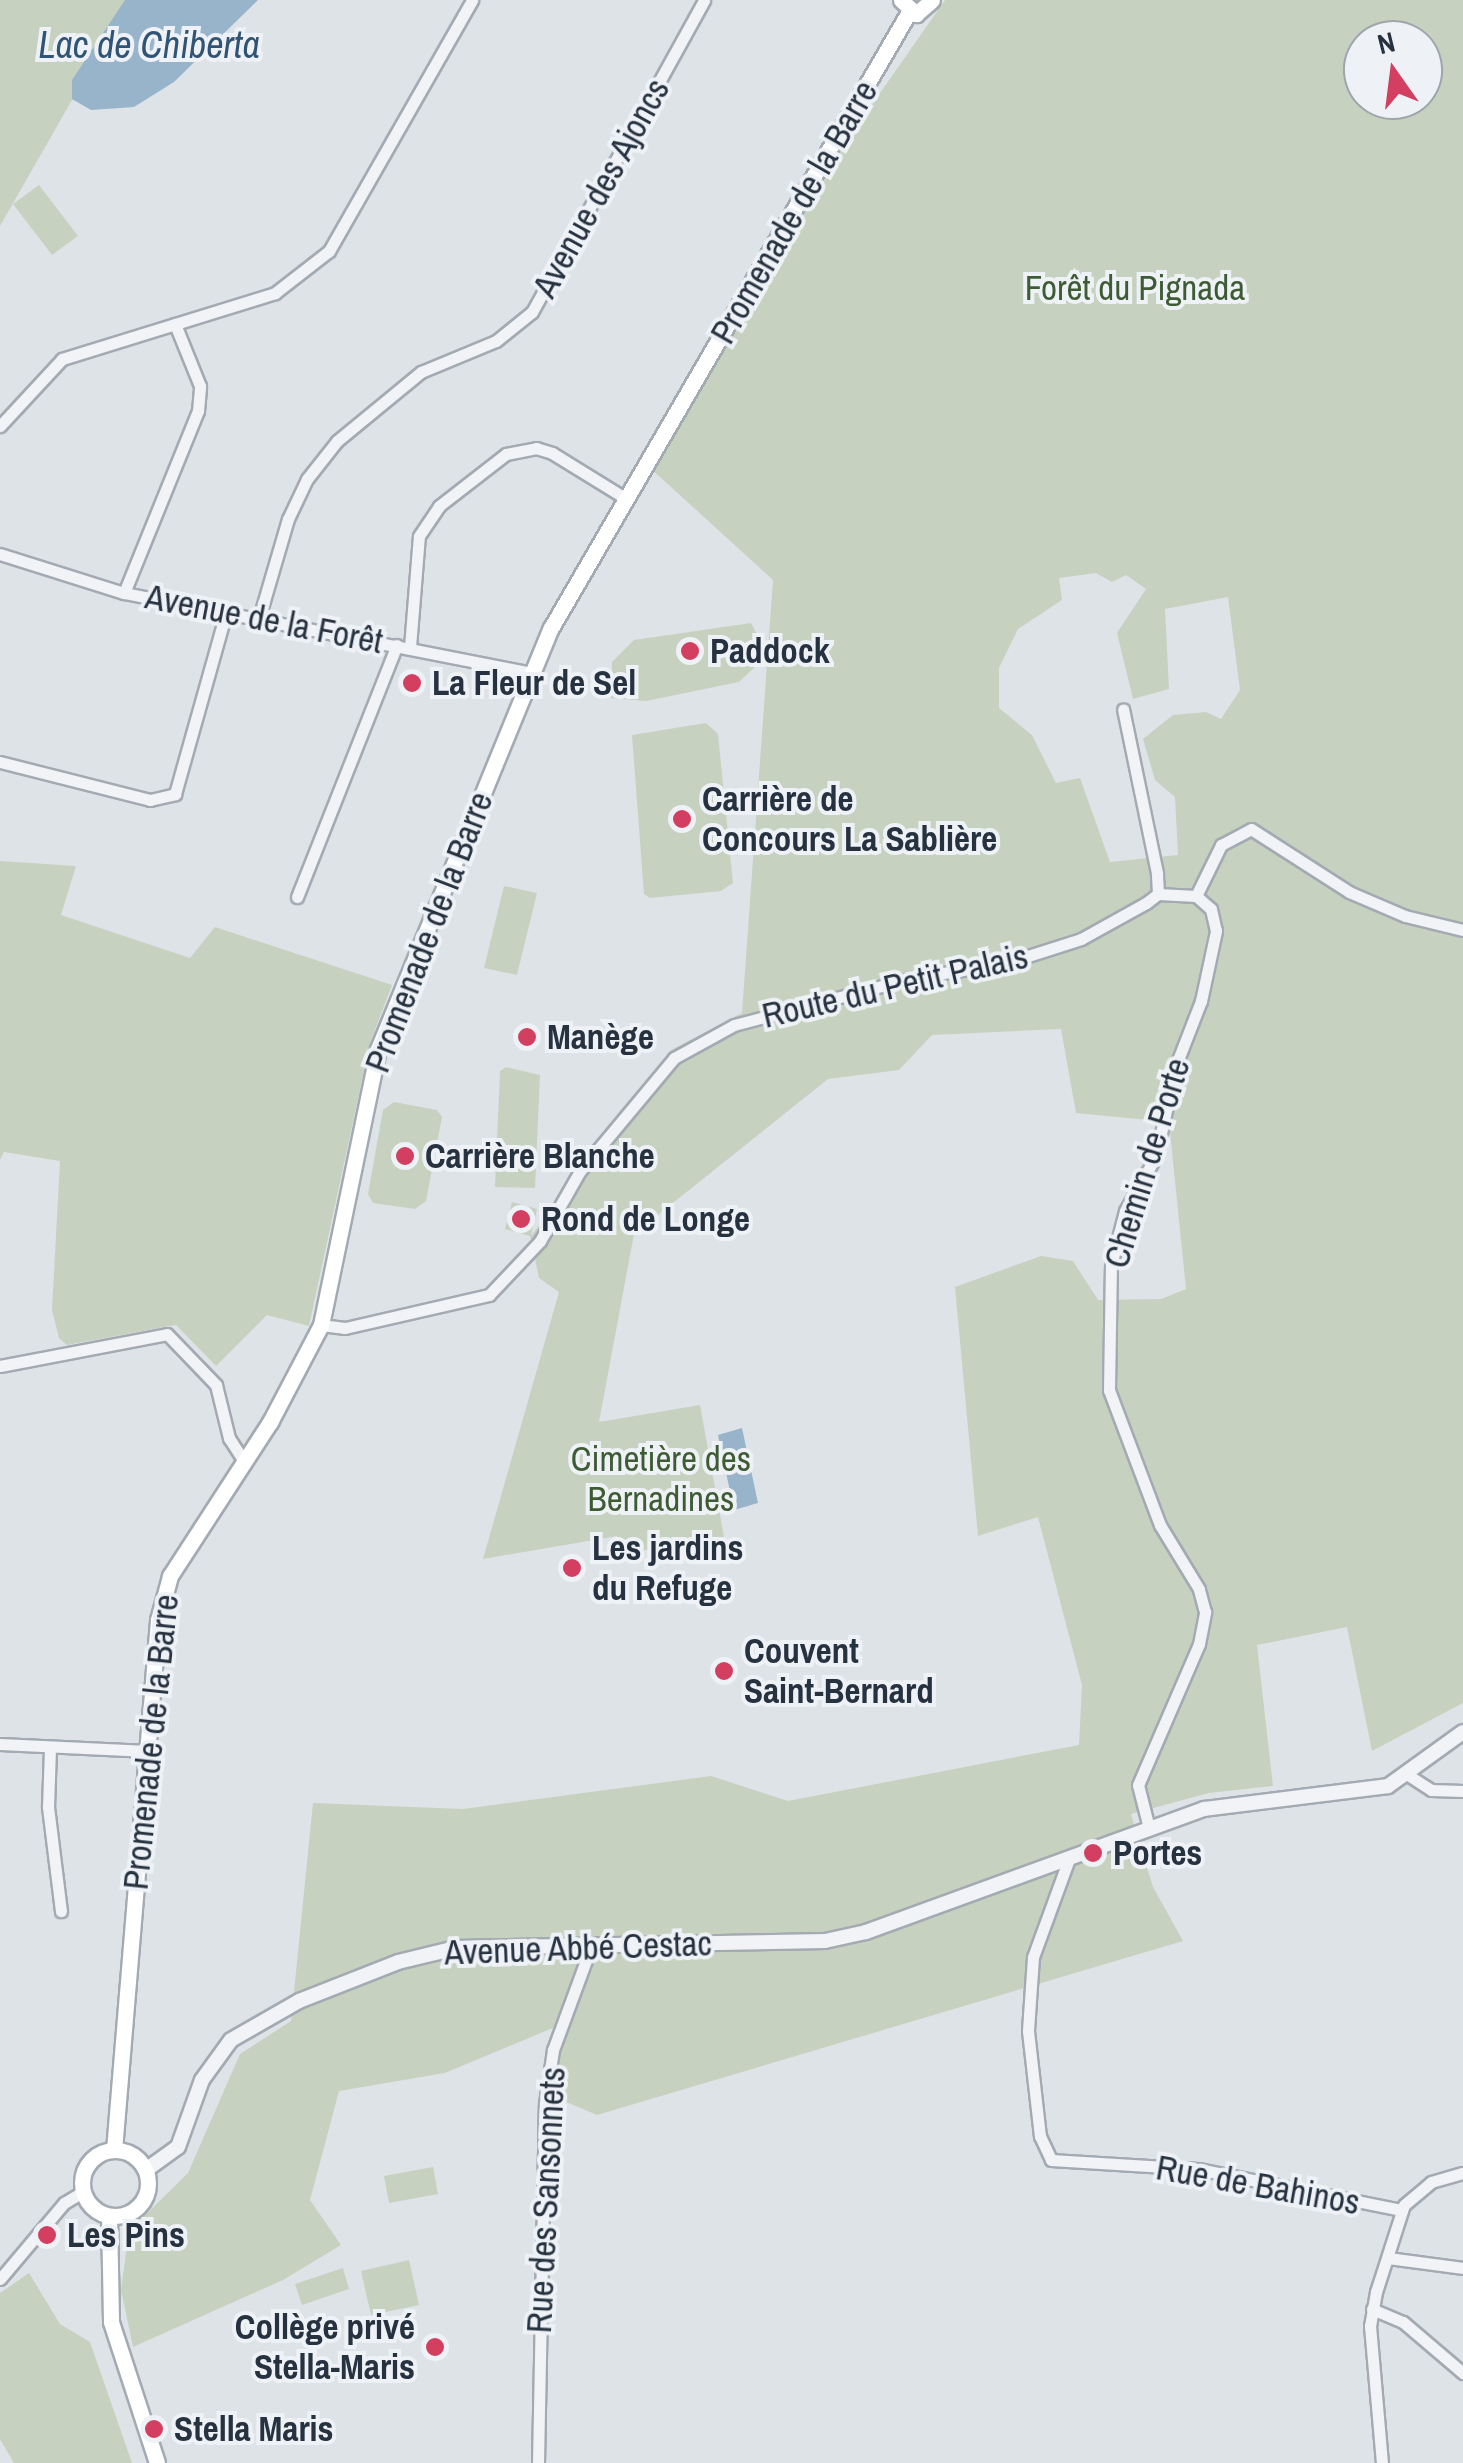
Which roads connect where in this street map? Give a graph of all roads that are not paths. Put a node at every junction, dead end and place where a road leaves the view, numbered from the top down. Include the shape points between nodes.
1 (472, 0) edge
2 (704, 0) edge
3 (932, 0) edge
4 (905, 6) edge
5 (174, 324) junction
6 (0, 426) edge
7 (625, 498) junction
8 (0, 554) edge
9 (124, 593) junction
10 (226, 612) junction
11 (259, 618) junction
12 (404, 646) junction
13 (530, 674) junction
14 (1123, 709) dead end
15 (0, 762) edge
16 (1158, 894) junction
17 (1196, 896) junction
18 (297, 897) dead end
19 (1463, 930) edge
20 (321, 1325) junction
21 (0, 1366) edge
22 (244, 1461) junction
23 (1463, 1732) edge
24 (0, 1744) edge
25 (50, 1748) junction
26 (148, 1750) junction
27 (1408, 1775) junction
28 (1463, 1791) edge
29 (1149, 1828) junction
30 (1070, 1856) junction
31 (61, 1910) dead end
32 (592, 1944) junction
33 (114, 2150) junction
34 (146, 2170) junction
35 (1463, 2173) edge
36 (82, 2192) junction
37 (1402, 2210) junction
38 (109, 2216) junction
39 (1388, 2258) junction
40 (1463, 2268) edge
41 (0, 2279) edge
42 (1372, 2309) junction
43 (1463, 2373) edge
44 (156, 2463) edge
45 (538, 2463) edge
46 (1382, 2463) edge

1 - 5 street via 329,250 274,293
2 - 11 street, Avenue des Ajoncs via 532,312 496,341 421,372 392,393 307,479
3 - 4 main road via 923,12
4 - 7 main road, Promenade de la Barre
5 - 6 street via 62,359
5 - 9 street via 200,386 198,411
7 - 12 street via 552,453 536,448 506,454 439,506 420,536
7 - 13 main road, Promenade de la Barre
8 - 9 street, Avenue de la Forêt
9 - 10 street, Avenue de la Forêt
10 - 11 street, Avenue de la Forêt
10 - 15 street via 175,794 150,800
11 - 12 street, Avenue de la Forêt
12 - 13 street, Avenue de la Forêt
12 - 18 street
13 - 20 main road, Promenade de la Barre via 378,1050
14 - 16 street
16 - 17 street
16 - 20 street, Route du Petit Palais via 1082,938 1006,963 912,978 734,1025 674,1058 580,1172 540,1240 489,1295 346,1328
17 - 19 street via 1221,846 1251,828 1349,892 1405,916
17 - 29 street, Chemin de Porte via 1212,909 1216,931 1201,1001 1176,1065 1156,1156 1125,1211 1111,1266 1109,1390 1160,1525 1199,1589 1204,1612 1199,1644 1138,1785
20 - 22 main road, Promenade de la Barre
21 - 22 street via 167,1334 216,1384 230,1438
22 - 26 main road, Promenade de la Barre via 192,1537 163,1596
23 - 27 street, Avenue Abbé Cestac
24 - 25 street
25 - 26 street
25 - 31 street via 48,1806
26 - 33 main road, Promenade de la Barre
27 - 28 street via 1431,1790
27 - 29 street, Avenue Abbé Cestac via 1360,1794 1225,1804
29 - 30 street, Avenue Abbé Cestac
30 - 32 street, Avenue Abbé Cestac via 826,1941
30 - 37 street, Rue de Bahinos via 1046,1911 1030,1994 1038,2118 1051,2160 1198,2169
32 - 34 street, Avenue Abbé Cestac via 437,1950 264,2018 213,2059 178,2147
32 - 45 street, Rue des Sansonnets via 553,2050 545,2103
33 - 34 main road via 133,2155
33 - 36 main road via 88,2163
34 - 38 main road via 144,2200 129,2213
35 - 37 street via 1432,2182
36 - 38 main road via 92,2208
36 - 41 street via 58,2208
37 - 39 street, Rue de Bahinos
38 - 44 main road via 111,2322
39 - 40 street
39 - 42 street, Rue de Bahinos
42 - 43 street via 1403,2322
42 - 46 street, Rue de Bahinos via 1374,2419

